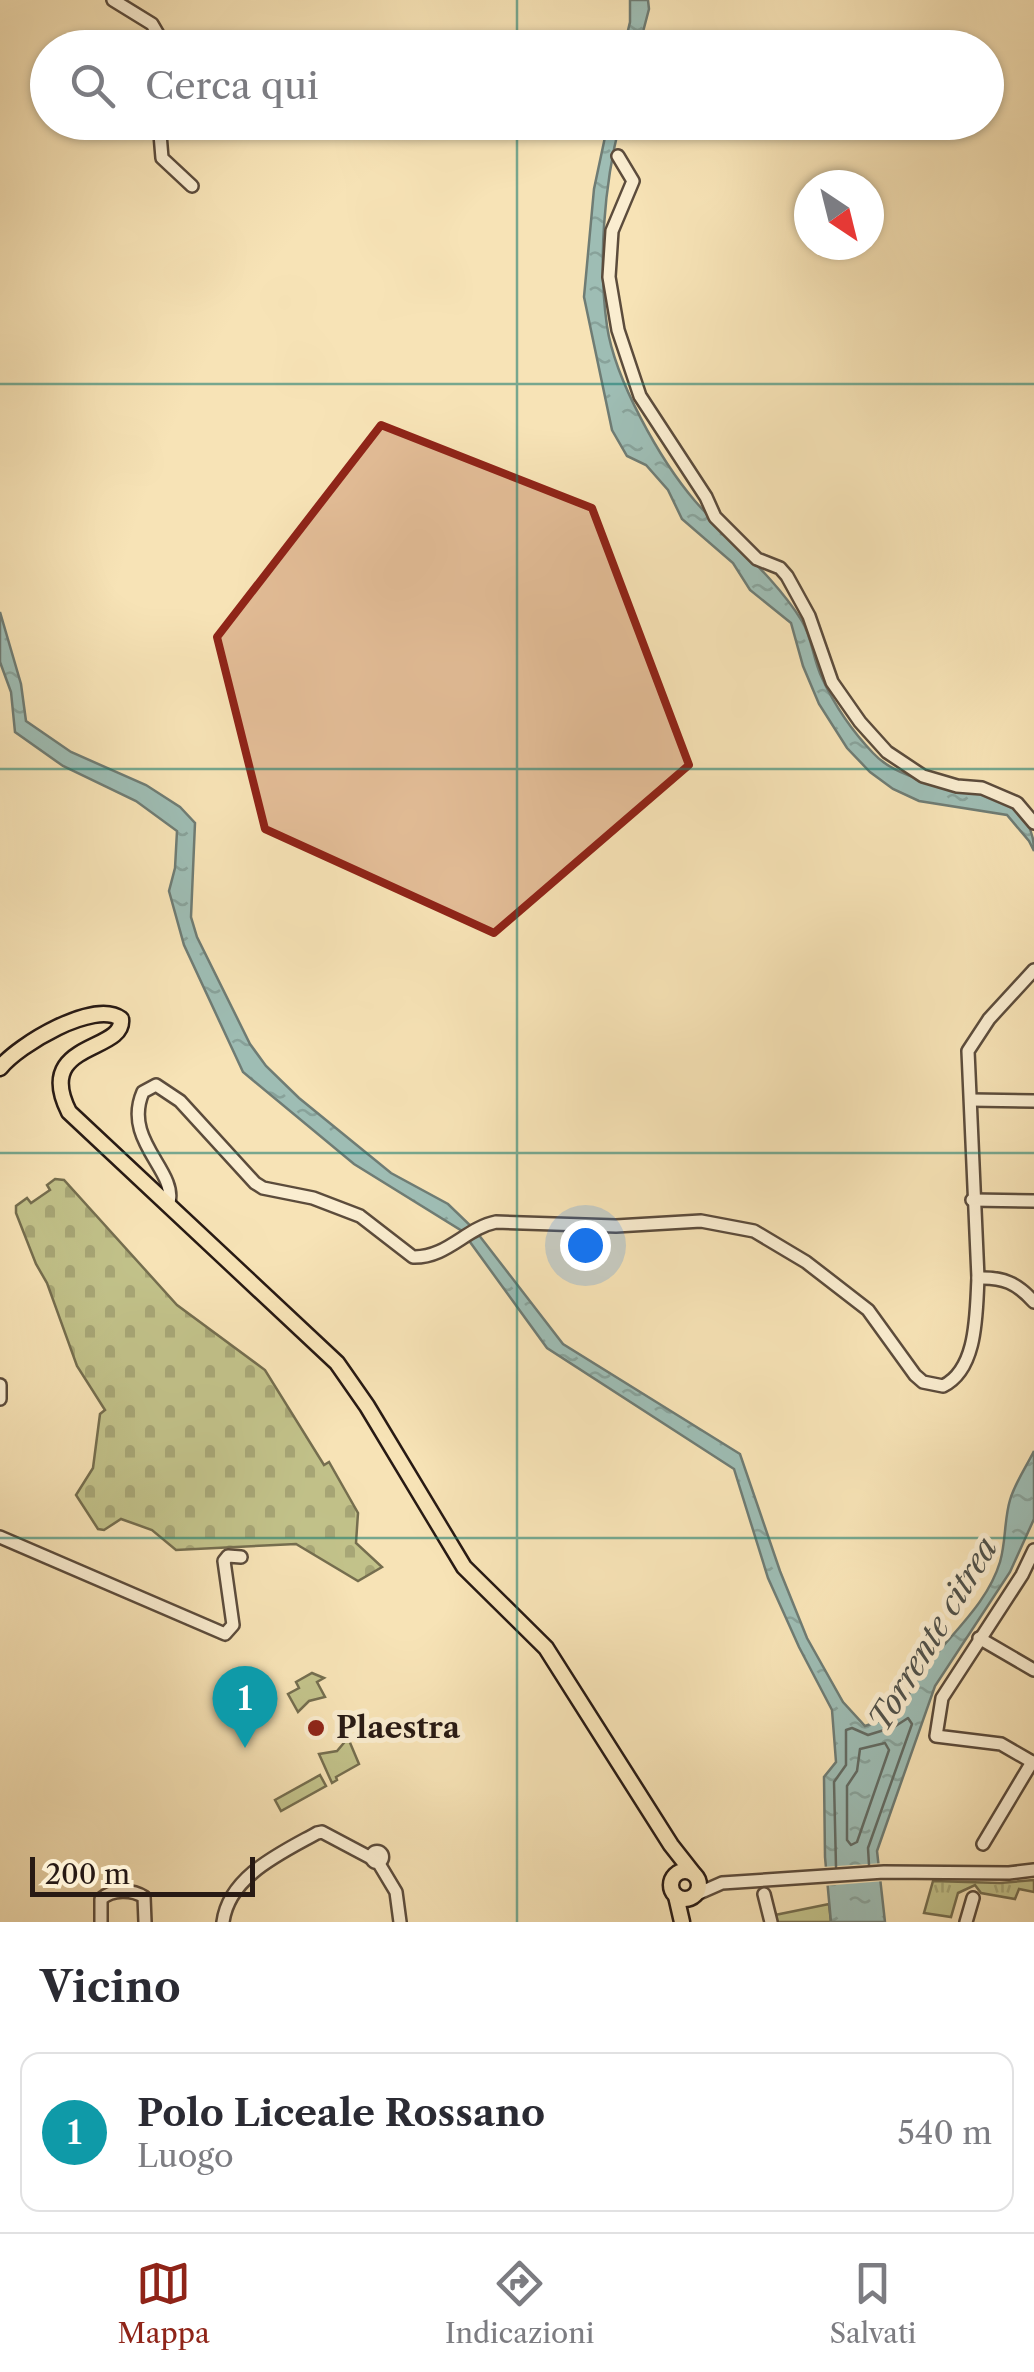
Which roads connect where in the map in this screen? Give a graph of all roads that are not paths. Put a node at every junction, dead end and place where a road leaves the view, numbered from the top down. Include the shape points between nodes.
1 (113, 0) edge
2 (156, 30) edge
3 (160, 140) edge
4 (618, 156) dead end
5 (192, 186) dead end
6 (1034, 823) edge
7 (1034, 970) edge
8 (0, 1068) edge
9 (971, 1100) junction
10 (1034, 1101) edge
11 (972, 1200) junction
12 (1034, 1201) edge
13 (169, 1202) dead end
14 (978, 1278) junction
15 (1034, 1302) edge
16 (0, 1384) edge
17 (0, 1399) edge
18 (0, 1538) edge
19 (1034, 1550) edge
20 (240, 1557) dead end
21 (979, 1638) junction
22 (1034, 1670) edge
23 (1033, 1763) edge
24 (983, 1844) dead end
25 (671, 1845) junction
26 (1034, 1870) edge
27 (694, 1873) junction
28 (673, 1878) junction
29 (722, 1883) junction
30 (764, 1894) dead end
31 (695, 1895) junction
32 (676, 1896) junction
33 (973, 1898) dead end
34 (101, 1922) edge
35 (145, 1922) edge
36 (223, 1922) edge
37 (400, 1922) edge
38 (683, 1922) edge
39 (770, 1922) edge
40 (966, 1922) edge

1 - 2 street
3 - 5 street via 162,158
4 - 6 street via 633,180 612,231 618,330 640,396 715,518 786,576 809,616 832,682 887,752 923,776 1017,803
7 - 9 street via 974,1038 968,1051
8 - 25 main road via 42,1035 118,1015 123,1024 117,1036 87,1047 66,1068 62,1090 69,1112 337,1363 464,1568 546,1648
9 - 10 street
9 - 11 street
11 - 12 street
11 - 14 street
13 - 14 street via 170,1188 149,1154 137,1112 142,1092 156,1086 180,1100 247,1177 360,1216 413,1257 496,1222 701,1222 754,1231 868,1310 915,1374 936,1386 948,1384 962,1366 974,1332
14 - 15 street via 999,1277
16 - 17 street
18 - 20 street via 222,1634 233,1625 224,1561
19 - 21 street
21 - 22 street
21 - 23 street via 942,1698 936,1736 1001,1744
23 - 24 street
25 - 27 main road
25 - 28 main road
26 - 29 street
27 - 28 main road
27 - 29 street
27 - 31 main road via 700,1885
28 - 32 main road
29 - 31 street
30 - 39 street
31 - 32 main road
31 - 38 main road
32 - 38 main road
33 - 40 street
34 - 35 street via 106,1894 133,1891 144,1897
36 - 37 street via 248,1877 322,1832 375,1860 396,1892

